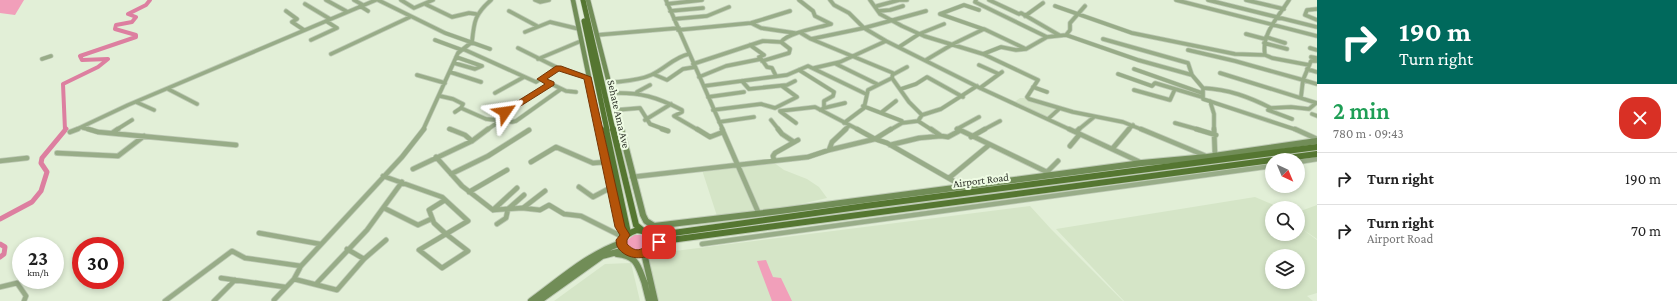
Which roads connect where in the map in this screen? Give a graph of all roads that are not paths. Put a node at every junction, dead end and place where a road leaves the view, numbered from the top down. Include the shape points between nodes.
1 (326, 0) edge
2 (354, 0) edge
3 (377, 0) edge
4 (401, 0) edge
5 (433, 0) edge
6 (492, 0) edge
7 (535, 0) edge
8 (549, 0) edge
9 (573, 0) edge
10 (579, 0) edge
11 (583, 0) edge
12 (588, 0) edge
13 (702, 0) edge
14 (799, 0) edge
15 (830, 0) edge
16 (870, 0) edge
17 (907, 0) edge
18 (976, 0) edge
19 (989, 0) edge
20 (1176, 0) edge
21 (1208, 0) edge
22 (1246, 0) edge
23 (1284, 0) edge
24 (1289, 1) edge
25 (666, 2) edge
26 (1043, 3) dead end
27 (305, 4) dead end
28 (425, 4) junction
29 (362, 5) junction
30 (877, 6) junction
31 (903, 6) dead end
32 (1055, 6) dead end
33 (1085, 6) dead end
34 (729, 7) dead end
35 (703, 8) dead end
36 (1284, 9) junction
37 (1317, 9) edge
38 (978, 10) dead end
39 (286, 11) dead end
40 (346, 11) junction
41 (368, 11) dead end
42 (509, 11) dead end
43 (670, 11) junction
44 (790, 11) dead end
45 (879, 11) junction
46 (926, 11) dead end
47 (476, 14) junction
48 (1079, 14) junction
49 (1025, 16) junction
50 (410, 17) junction
51 (1279, 17) junction
52 (330, 18) junction
53 (674, 19) junction
54 (891, 20) junction
55 (1317, 20) edge
56 (326, 21) junction
57 (751, 23) junction
58 (944, 24) dead end
59 (1274, 24) junction
60 (707, 25) dead end
61 (537, 26) junction
62 (1317, 27) edge
63 (864, 28) junction
64 (579, 29) junction
65 (678, 29) junction
66 (304, 30) junction
67 (984, 30) junction
68 (525, 32) dead end
69 (801, 33) junction
70 (796, 34) junction
71 (919, 34) junction
72 (1246, 34) dead end
73 (596, 35) junction
74 (1059, 35) junction
75 (1066, 35) junction
76 (1317, 36) edge
77 (1047, 37) junction
78 (1265, 38) junction
79 (811, 39) junction
80 (1103, 39) dead end
81 (311, 40) dead end
82 (435, 40) dead end
83 (581, 41) junction
84 (886, 41) junction
85 (472, 42) junction
86 (781, 42) junction
87 (1285, 42) dead end
88 (1264, 43) junction
89 (953, 44) junction
90 (750, 45) junction
91 (899, 47) junction
92 (518, 48) dead end
93 (1310, 48) dead end
94 (463, 49) junction
95 (490, 49) dead end
96 (1026, 49) junction
97 (1287, 49) dead end
98 (1188, 50) dead end
99 (1317, 50) edge
100 (331, 54) dead end
101 (689, 54) junction
102 (983, 54) junction
103 (1265, 55) junction
104 (51, 56) dead end
105 (456, 57) junction
106 (853, 57) junction
107 (1311, 57) dead end
108 (1317, 58) edge
109 (42, 59) dead end
110 (538, 59) junction
111 (762, 60) junction
112 (926, 60) junction
113 (1317, 61) edge
114 (454, 63) junction
115 (836, 64) junction
116 (694, 66) junction
117 (979, 66) dead end
118 (907, 67) dead end
119 (1308, 67) junction
120 (558, 68) junction
121 (814, 68) junction
122 (1134, 69) dead end
123 (799, 70) junction
124 (450, 72) junction
125 (1317, 72) edge
126 (1220, 73) dead end
127 (653, 74) junction
128 (1118, 74) dead end
129 (417, 75) dead end
130 (776, 76) junction
131 (893, 76) junction
132 (1192, 76) junction
133 (524, 77) junction
134 (588, 77) junction
135 (699, 77) junction
136 (541, 79) junction
137 (1303, 80) junction
138 (742, 81) junction
139 (795, 81) dead end
140 (482, 82) dead end
141 (551, 83) junction
142 (608, 83) junction
143 (445, 84) junction
144 (877, 84) junction
145 (1317, 84) edge
146 (650, 85) dead end
147 (704, 86) junction
148 (782, 86) junction
149 (978, 87) junction
150 (1033, 87) junction
151 (1203, 88) junction
152 (168, 89) junction
153 (561, 89) junction
154 (901, 89) junction
155 (1174, 89) junction
156 (1134, 90) dead end
157 (576, 92) dead end
158 (636, 92) junction
159 (744, 92) dead end
160 (1047, 92) dead end
161 (496, 93) dead end
162 (612, 93) junction
163 (866, 94) junction
164 (1202, 95) junction
165 (440, 96) junction
166 (708, 97) junction
167 (963, 97) junction
168 (1301, 97) junction
169 (896, 101) dead end
170 (136, 102) junction
171 (1210, 102) junction
172 (845, 103) dead end
173 (1317, 103) edge
174 (197, 104) dead end
175 (671, 104) junction
176 (863, 106) junction
177 (461, 108) junction
178 (775, 108) junction
179 (1271, 108) junction
180 (822, 109) junction
181 (1059, 109) junction
182 (154, 110) dead end
183 (616, 110) junction
184 (713, 110) junction
185 (780, 111) junction
186 (455, 112) dead end
187 (505, 112) dead end
188 (882, 112) junction
189 (1312, 114) dead end
190 (922, 115) junction
191 (1317, 116) edge
192 (754, 117) dead end
193 (979, 117) dead end
194 (1094, 117) junction
195 (1048, 119) junction
196 (1292, 119) dead end
197 (132, 120) dead end
198 (501, 120) junction
199 (645, 120) junction
200 (771, 120) dead end
201 (918, 121) junction
202 (1000, 121) dead end
203 (719, 122) junction
204 (796, 123) dead end
205 (844, 123) junction
206 (902, 123) junction
207 (1175, 123) dead end
208 (1133, 125) junction
209 (849, 126) junction
210 (84, 128) junction
211 (449, 129) dead end
212 (957, 129) junction
213 (529, 130) dead end
214 (668, 131) dead end
215 (70, 132) dead end
216 (723, 132) junction
217 (1076, 132) junction
218 (112, 133) junction
219 (1080, 134) junction
220 (1216, 135) junction
221 (144, 136) junction
222 (941, 136) junction
223 (971, 137) junction
224 (876, 139) junction
225 (798, 140) dead end
226 (1317, 140) edge
227 (472, 141) junction
228 (794, 142) junction
229 (236, 145) dead end
230 (890, 145) junction
231 (989, 145) junction
232 (1070, 146) dead end
233 (1317, 147) edge
234 (1112, 148) junction
235 (828, 150) junction
236 (58, 153) dead end
237 (1317, 154) edge
238 (1215, 155) junction
239 (1305, 156) edge
240 (27, 158) dead end
241 (436, 158) junction
242 (1209, 159) junction
243 (1317, 159) edge
244 (774, 160) junction
245 (0, 161) edge
246 (1058, 161) dead end
247 (1265, 161) edge
248 (1305, 161) edge
249 (531, 162) dead end
250 (607, 162) junction
251 (1142, 163) junction
252 (737, 164) junction
253 (1217, 166) junction
254 (1265, 167) edge
255 (413, 169) dead end
256 (507, 170) dead end
257 (1048, 171) junction
258 (451, 174) junction
259 (1054, 175) junction
260 (384, 176) junction
261 (632, 177) junction
262 (948, 178) junction
263 (402, 182) junction
264 (579, 187) dead end
265 (612, 187) junction
266 (964, 187) junction
267 (517, 188) dead end
268 (545, 191) dead end
269 (469, 192) junction
270 (524, 195) dead end
271 (894, 196) junction
272 (445, 200) junction
273 (899, 202) junction
274 (384, 208) junction
275 (522, 208) junction
276 (508, 209) junction
277 (493, 210) junction
278 (759, 214) junction
279 (431, 219) junction
280 (497, 224) dead end
281 (688, 227) junction
282 (646, 229) junction
283 (259, 233) dead end
284 (447, 233) junction
285 (624, 237) junction
286 (386, 240) dead end
287 (320, 244) junction
288 (654, 244) junction
289 (702, 244) dead end
290 (348, 249) junction
291 (625, 250) junction
292 (644, 253) junction
293 (609, 254) junction
294 (632, 254) junction
295 (364, 260) junction
296 (301, 266) junction
297 (221, 278) dead end
298 (294, 279) junction
299 (234, 280) junction
300 (316, 284) junction
301 (645, 284) junction
302 (0, 287) edge
303 (285, 287) junction
304 (274, 300) dead end
305 (24, 301) edge
306 (165, 301) edge
307 (214, 301) edge
308 (531, 301) edge
309 (539, 301) edge
310 (649, 301) edge
311 (656, 301) edge

1 - 40 street
2 - 29 street
3 - 29 street
3 - 50 street
4 - 28 street via 414,8
5 - 28 street
6 - 47 street
7 - 8 street
9 - 64 main road
10 - 285 main road
11 - 282 main road, Sehate Ama Ave via 632,211 636,225
12 - 73 main road
13 - 25 street
14 - 69 street via 813,10 815,16 831,24
15 - 63 street
16 - 30 street
17 - 30 street
18 - 77 street via 975,2
19 - 49 street
20 - 59 street
21 - 51 street
22 - 36 street
23 - 24 street
24 - 36 street
25 - 43 street
26 - 49 street
27 - 52 street
28 - 47 street via 452,17
29 - 40 street
29 - 41 street
30 - 45 street
31 - 45 street
32 - 48 street
33 - 48 street
34 - 53 street via 707,16
35 - 43 street
36 - 51 street
37 - 55 street via 1307,10 1304,15
38 - 67 street via 964,5 940,13
39 - 66 street via 297,19 292,22
40 - 52 street
42 - 61 street
43 - 53 street
44 - 57 street
45 - 54 street
46 - 54 street
47 - 85 street
48 - 75 street via 1070,23 1070,30
48 - 103 street via 1132,33 1235,54
49 - 74 street
50 - 85 street
50 - 100 street
51 - 59 street
51 - 62 street
52 - 56 street
53 - 65 street
54 - 63 street
54 - 71 street
56 - 66 street
56 - 81 street via 337,28
57 - 65 street
57 - 70 street via 761,28
58 - 71 street
59 - 76 street
59 - 78 street
60 - 65 street
61 - 64 street via 554,22
61 - 68 street
63 - 79 street
63 - 84 street
64 - 83 main road
65 - 73 street
65 - 101 street
66 - 152 street
67 - 89 street
67 - 96 street
69 - 70 street
69 - 79 street
70 - 86 street via 784,38
71 - 89 street
71 - 91 street
72 - 78 street
73 - 142 main road
74 - 75 street
74 - 77 street
75 - 132 street
77 - 96 street
78 - 87 street
78 - 88 street
79 - 106 street
80 - 132 street via 1188,63
82 - 94 street
83 - 110 street
83 - 134 main road
84 - 91 street
84 - 106 street
85 - 94 street
85 - 95 street
86 - 90 street via 763,41
86 - 111 street via 790,49 789,54
88 - 97 street
88 - 103 street
89 - 102 street
89 - 112 street
90 - 111 street via 764,55 760,57
90 - 116 street
91 - 112 street
92 - 110 street
93 - 99 street
94 - 105 street
94 - 133 street
96 - 102 street via 1001,48
98 - 137 street
101 - 116 street
101 - 127 street
102 - 150 street via 1037,79
103 - 119 street
104 - 109 street
105 - 114 street
105 - 114 street via 482,66 475,69
106 - 115 street
106 - 131 street via 887,69
107 - 108 street
110 - 120 street
111 - 130 street via 767,67 772,68
111 - 135 street via 726,66
112 - 149 street
113 - 119 street via 1311,61
114 - 124 street
115 - 121 street
115 - 144 street
116 - 127 street via 683,69 667,80
116 - 135 street
117 - 149 street via 1000,73
118 - 131 street
119 - 125 street
119 - 137 street
120 - 134 street
120 - 136 street
121 - 123 street via 806,66
121 - 163 street
122 - 164 street
123 - 130 street
123 - 180 street via 834,92 833,96 824,101
124 - 140 street
124 - 143 street
126 - 168 street
127 - 142 street
128 - 155 street via 1152,86 1155,83
129 - 143 street
130 - 138 street
131 - 144 street
131 - 154 street
132 - 151 street
133 - 136 street via 536,82
133 - 161 street
134 - 250 main road
135 - 147 street
136 - 141 street
137 - 145 street
137 - 168 street
138 - 147 street
138 - 148 street via 749,89
139 - 148 street
141 - 153 street
141 - 187 street
142 - 162 main road
143 - 165 street
144 - 163 street
146 - 158 street
147 - 166 street
148 - 178 street via 797,98
149 - 167 street
149 - 195 street
150 - 160 street
150 - 181 street via 1027,98
151 - 164 street
151 - 179 street via 1237,93
152 - 170 street
152 - 174 street
153 - 157 street via 570,93
153 - 198 street via 516,121
154 - 167 street via 927,77
154 - 190 street
155 - 156 street via 1170,100
155 - 164 street
158 - 162 street
158 - 175 street via 654,96
159 - 166 street
162 - 183 main road
163 - 176 street
164 - 171 street via 1203,100
165 - 177 street via 462,104
165 - 260 street via 419,137
166 - 184 street
167 - 190 street
168 - 173 street
169 - 188 street
170 - 182 street
170 - 210 street
171 - 220 street
171 - 226 street via 1292,128
172 - 180 street
173 - 179 street via 1305,110 1294,107
175 - 199 street
175 - 216 street via 682,111 674,116 710,137
176 - 188 street
176 - 205 street via 864,108
177 - 186 street
177 - 198 street via 486,119
178 - 184 street via 761,104
178 - 185 street
179 - 196 street via 1268,110
180 - 185 street via 815,107
180 - 205 street
181 - 194 street
181 - 195 street
183 - 199 street via 640,108
183 - 261 main road
184 - 203 street
185 - 204 street
188 - 206 street
189 - 191 street
190 - 201 street
192 - 203 street
193 - 212 street
194 - 208 street
194 - 217 street
195 - 217 street
197 - 218 street
198 - 227 street
199 - 214 street via 655,127
200 - 228 street via 782,134
201 - 206 street
201 - 222 street
202 - 223 street
203 - 216 street
205 - 209 street
206 - 224 street
207 - 220 street
208 - 234 street
208 - 242 street
209 - 224 street
209 - 235 street via 832,142
210 - 215 street
210 - 218 street
211 - 227 street via 465,134
212 - 222 street via 959,131 948,137
212 - 223 street
213 - 258 street via 488,156
216 - 252 street
217 - 219 street
218 - 221 street
219 - 232 street
219 - 234 street
220 - 238 street
221 - 229 street
221 - 236 street via 118,156
222 - 230 street
223 - 231 street
224 - 230 street
224 - 235 street
225 - 228 street
226 - 238 main road
227 - 241 street
228 - 244 street via 775,153
230 - 262 street
231 - 257 street
231 - 262 street
233 - 242 main road, Airport Road
234 - 251 street
235 - 244 street via 808,157
237 - 239 main road, Airport Road
238 - 242 main road
240 - 245 street
241 - 255 street
241 - 258 street
242 - 251 main road
242 - 253 main road
242 - 273 main road, Airport Road
243 - 248 street
244 - 252 street
246 - 257 street
247 - 253 main road, Airport Road
249 - 250 street via 556,147 593,163
250 - 265 main road
251 - 259 main road
252 - 261 street
252 - 278 street
253 - 288 main road, Airport Road via 663,240
254 - 289 street
256 - 269 street
257 - 259 street
258 - 269 street
259 - 266 main road
260 - 263 street
260 - 287 street
261 - 282 main road
262 - 266 street
263 - 272 street via 434,193
263 - 274 street
264 - 265 street via 592,197
265 - 285 main road
266 - 271 main road
267 - 277 street
268 - 275 street
269 - 277 street
270 - 276 street
271 - 273 main road
271 - 278 main road
272 - 279 street via 430,210
272 - 284 street via 468,221
273 - 281 main road, Airport Road
274 - 279 street via 418,225
274 - 290 street
275 - 276 street
275 - 285 street via 540,210 549,205 564,214 581,216
276 - 277 street
276 - 280 street via 506,218
278 - 281 main road
279 - 284 street via 436,227
281 - 282 main road, Airport Road via 666,234
282 - 285 main road
282 - 288 main road via 654,237
283 - 287 street
284 - 284 street via 468,251 442,268 419,250
285 - 291 main road
285 - 308 main road
286 - 295 street
287 - 296 street
288 - 292 main road via 651,250
290 - 295 street
290 - 300 street
291 - 293 main road
291 - 294 main road
292 - 294 main road
292 - 311 main road
293 - 301 main road via 623,254 634,260 639,266
293 - 309 main road via 596,260
294 - 301 main road via 641,266
295 - 300 street via 336,290
296 - 298 street
296 - 306 street via 246,258 232,251
297 - 299 street
298 - 300 street
298 - 303 street
299 - 303 street
299 - 307 street
301 - 310 main road
302 - 305 street via 18,283 26,296
303 - 304 street

